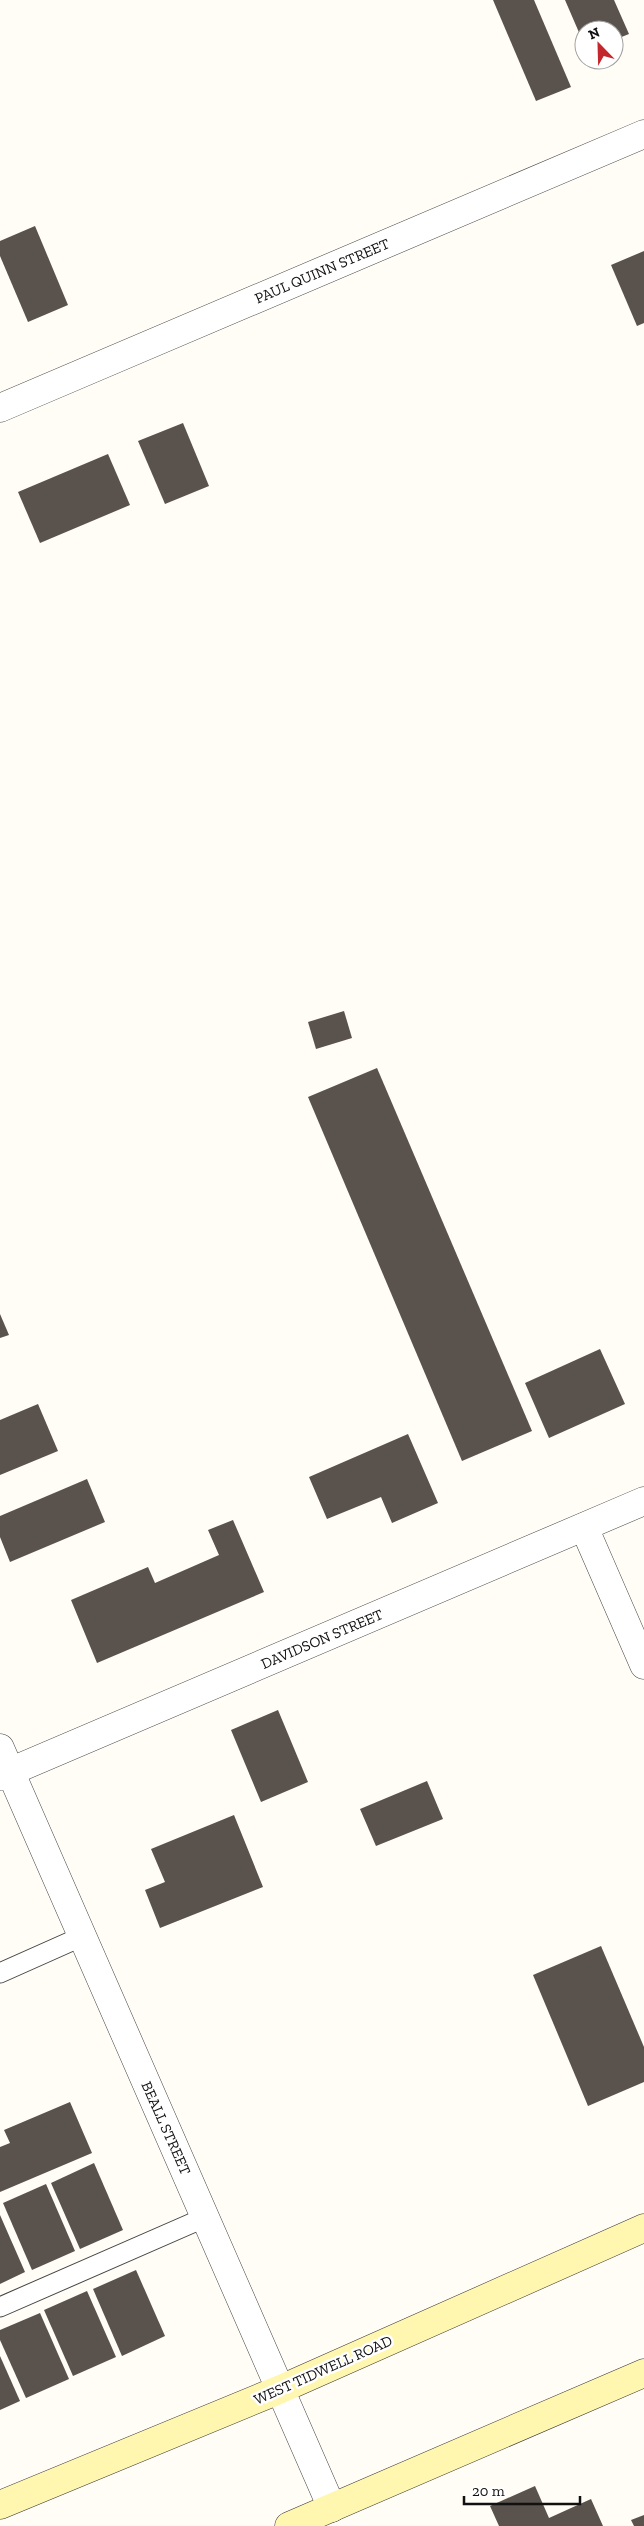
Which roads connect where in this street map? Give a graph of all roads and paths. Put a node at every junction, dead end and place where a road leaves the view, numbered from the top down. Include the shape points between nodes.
1 (644, 134) edge
2 (0, 408) edge
3 (644, 1501) edge
4 (584, 1527) junction
5 (644, 1665) edge
6 (3, 1765) edge
7 (83, 1936) junction
8 (0, 1973) edge
9 (206, 2217) junction
10 (644, 2228) edge
11 (0, 2307) edge
12 (644, 2373) edge
13 (281, 2389) junction
14 (0, 2505) edge
15 (332, 2508) junction
16 (289, 2526) edge

1 - 2 street, PAUL QUINN STREET
3 - 4 street, DAVIDSON STREET
4 - 5 street
4 - 6 street, DAVIDSON STREET
6 - 7 street, BEALL STREET
7 - 8 lane
7 - 9 street, BEALL STREET
9 - 11 lane
9 - 13 street, BEALL STREET
10 - 13 main road, WEST TIDWELL ROAD
12 - 15 main road
13 - 14 main road, WEST TIDWELL ROAD
13 - 15 street, BEALL STREET
15 - 16 main road

